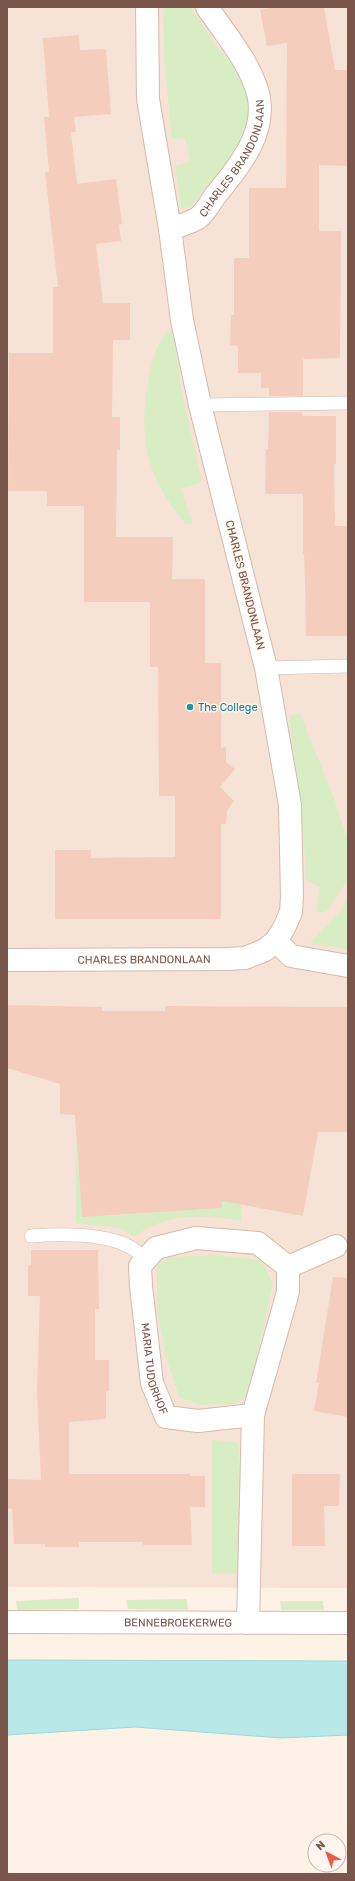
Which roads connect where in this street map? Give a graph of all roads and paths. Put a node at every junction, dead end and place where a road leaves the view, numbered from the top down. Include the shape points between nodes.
1 (147, 7) edge
2 (207, 7) edge
3 (170, 229) junction
4 (348, 403) edge
5 (200, 405) junction
6 (348, 666) edge
7 (266, 668) junction
8 (276, 941) junction
9 (7, 960) edge
10 (348, 966) edge
11 (31, 1236) dead end
12 (342, 1248) edge
13 (147, 1258) junction
14 (288, 1267) junction
15 (253, 1415) junction
16 (7, 1622) edge
17 (248, 1623) junction
18 (348, 1623) edge

1 - 3 street, CHARLES BRANDONLAAN via 148,99
2 - 3 street, CHARLES BRANDONLAAN via 236,48 250,74 258,94 259,120 250,148 199,217
3 - 5 street, CHARLES BRANDONLAAN via 182,320
4 - 5 lane
5 - 7 street, CHARLES BRANDONLAAN
6 - 7 lane
7 - 8 street, CHARLES BRANDONLAAN via 290,804 291,912
8 - 9 street, CHARLES BRANDONLAAN via 246,958
8 - 10 street via 291,956
11 - 13 lane via 60,1234 94,1237 126,1245
12 - 14 street
13 - 14 street via 156,1248 196,1238 258,1243
13 - 15 street, MARIA TUDORHOF via 140,1266 140,1286 152,1383 166,1417 198,1421
14 - 15 street via 288,1292
15 - 17 street
16 - 17 street, BENNEBROEKERWEG
17 - 18 street, BENNEBROEKERWEG

